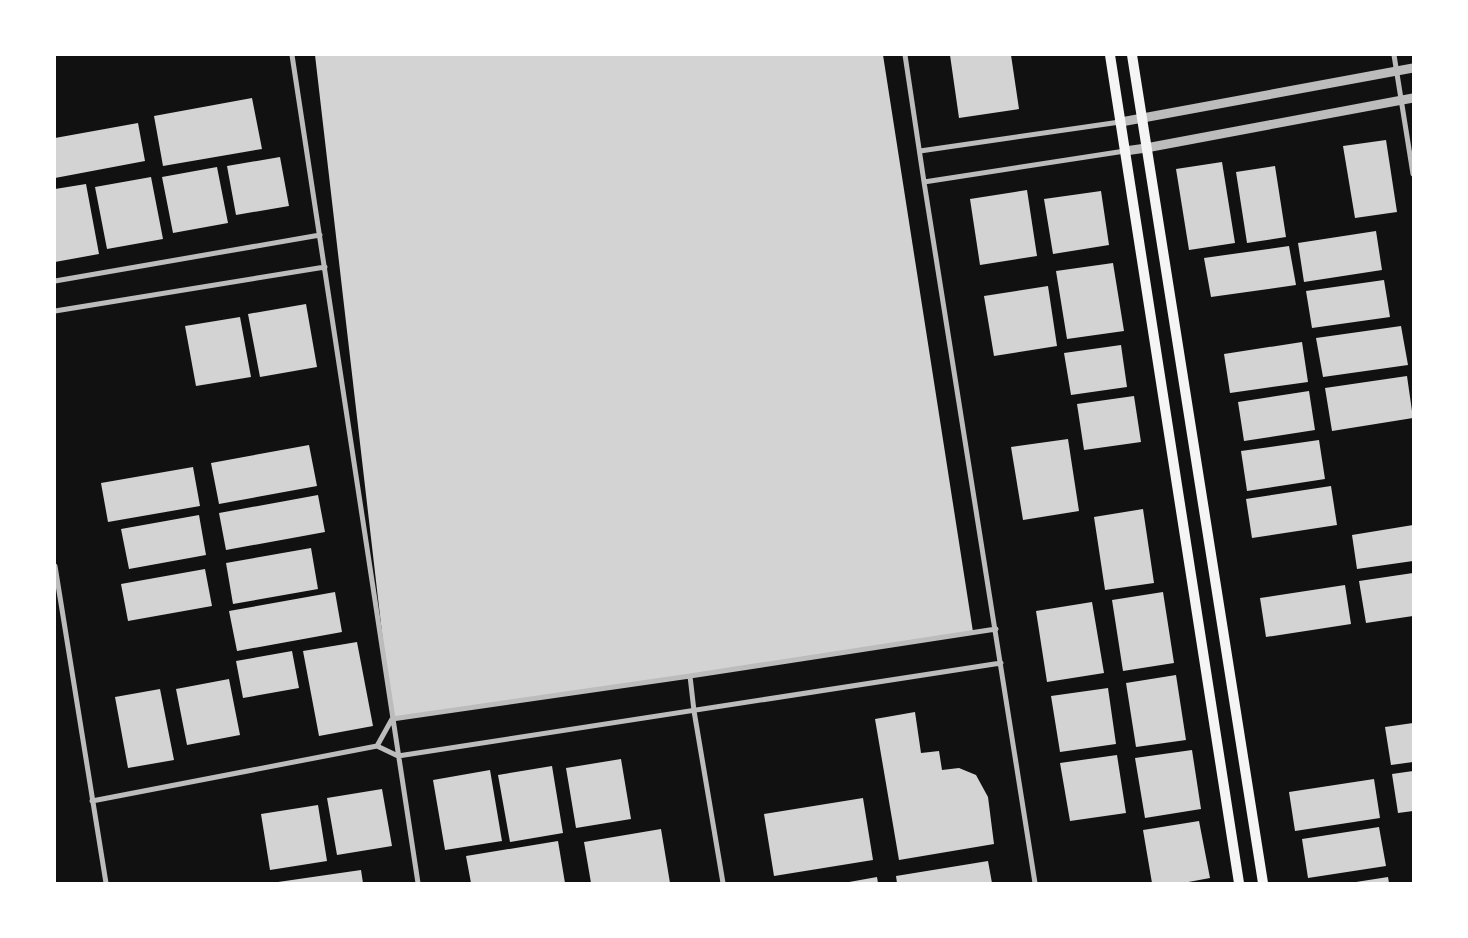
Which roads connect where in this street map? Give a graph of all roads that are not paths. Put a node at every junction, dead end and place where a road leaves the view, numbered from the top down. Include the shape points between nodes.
1 (292, 55) edge
2 (905, 55) edge
3 (1110, 55) edge
4 (1132, 55) edge
5 (1394, 55) edge
6 (1413, 68) edge
7 (1396, 71) junction
8 (1413, 98) edge
9 (1401, 100) junction
10 (1142, 119) junction
11 (1121, 122) junction
12 (1146, 148) junction
13 (920, 151) junction
14 (1125, 151) junction
15 (1413, 174) edge
16 (924, 182) junction
17 (320, 235) junction
18 (325, 267) junction
19 (55, 281) edge
20 (55, 311) edge
21 (55, 566) edge
22 (996, 629) junction
23 (1001, 663) junction
24 (690, 676) junction
25 (694, 711) junction
26 (392, 719) junction
27 (377, 746) junction
28 (398, 756) junction
29 (92, 801) junction
30 (106, 883) edge
31 (418, 883) edge
32 (723, 883) edge
33 (1035, 883) edge
34 (1239, 883) edge
35 (1263, 883) edge

1 - 17 street
2 - 13 street
3 - 11 main road
4 - 10 main road
5 - 7 street
6 - 7 street
7 - 9 street
7 - 10 street
8 - 9 street
9 - 12 street
9 - 15 street
10 - 11 street
10 - 12 main road
11 - 13 street
11 - 14 main road
12 - 14 street
12 - 35 main road
13 - 16 street
14 - 16 street
14 - 34 main road
16 - 22 street
17 - 18 street
17 - 19 street
18 - 20 street
18 - 26 street
21 - 29 street
22 - 23 street
22 - 24 street
23 - 25 street
23 - 33 street
24 - 25 street
24 - 26 street
25 - 28 street
25 - 32 street
26 - 27 street
26 - 28 street
27 - 28 street
27 - 29 street
28 - 31 street
29 - 30 street

